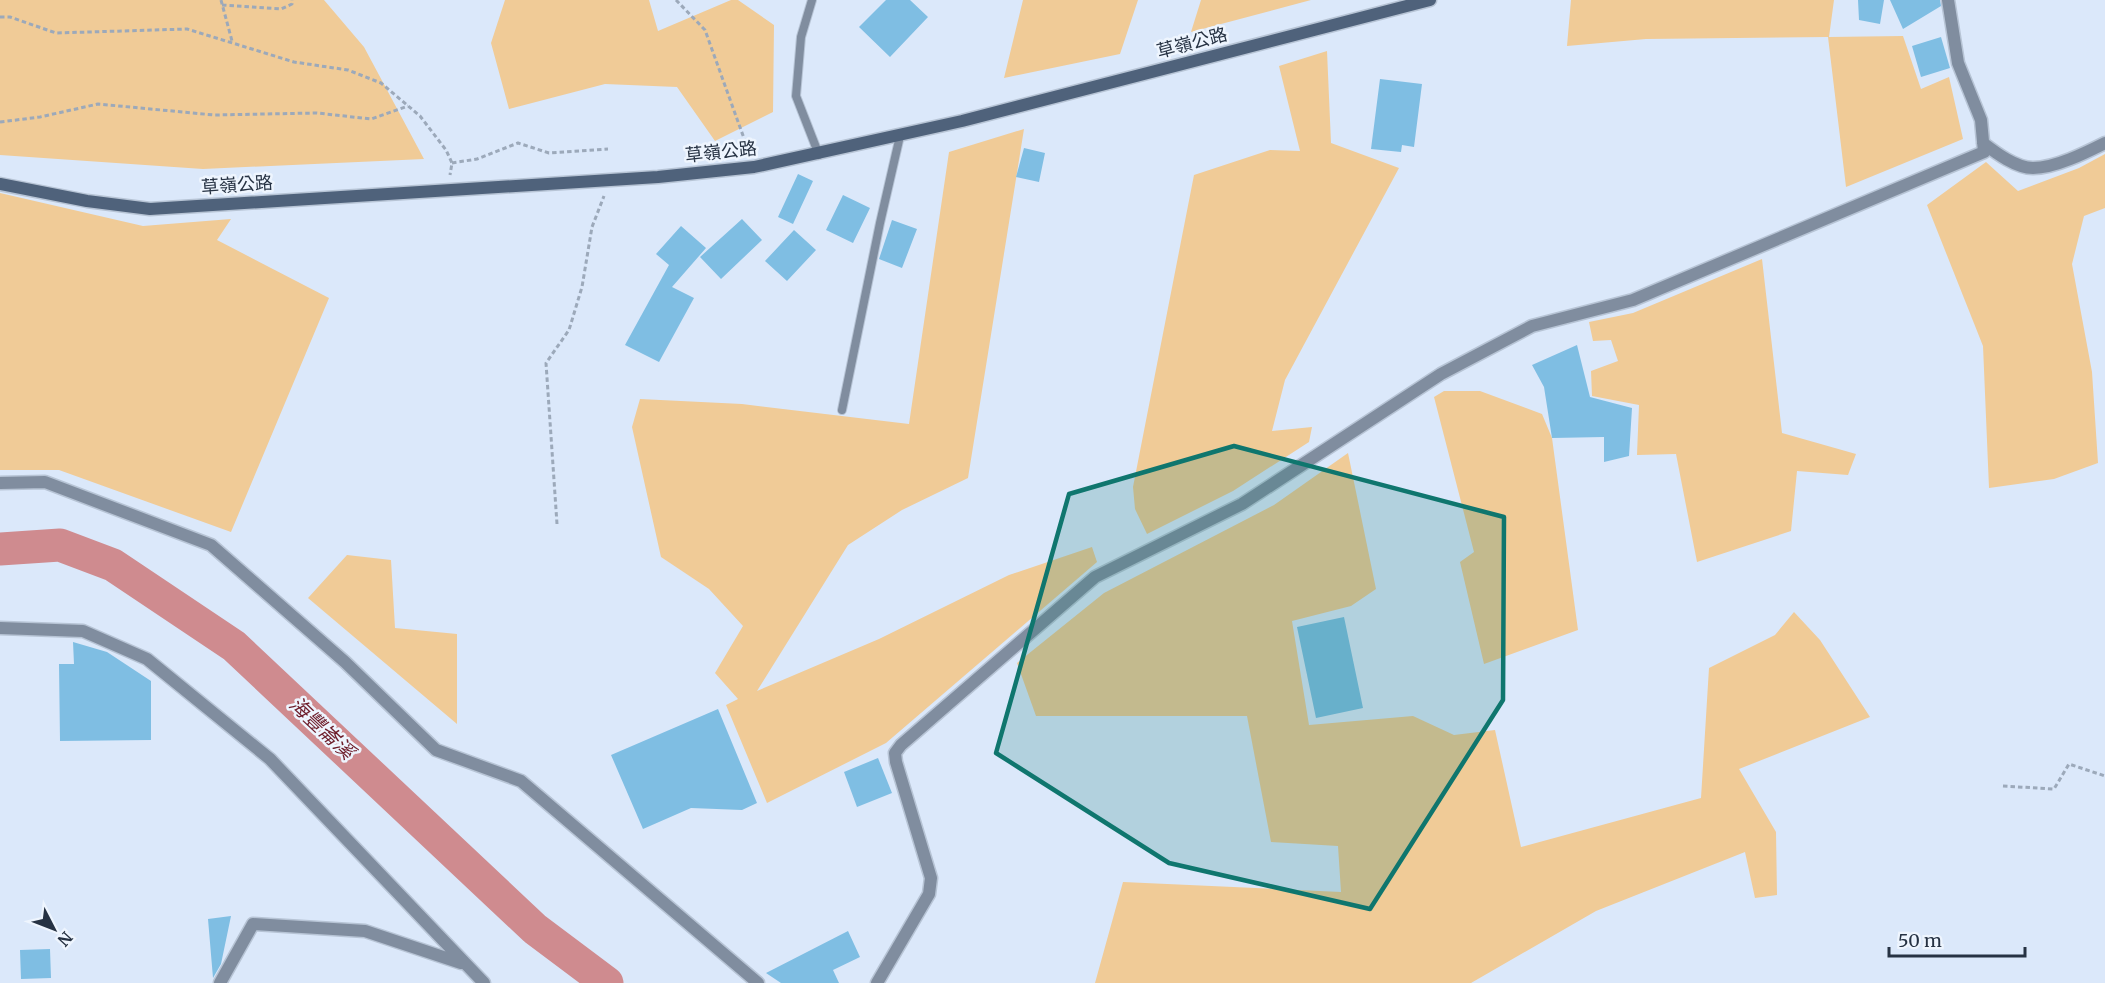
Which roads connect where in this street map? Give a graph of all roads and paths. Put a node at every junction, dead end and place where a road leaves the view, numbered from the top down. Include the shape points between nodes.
1 (221, 0) edge
2 (292, 0) edge
3 (676, 0) edge
4 (812, 0) edge
5 (1430, 0) edge
6 (1948, 0) edge
7 (222, 5) junction
8 (0, 17) edge
9 (232, 41) junction
10 (408, 106) junction
11 (0, 122) edge
12 (900, 136) junction
13 (1983, 143) junction
14 (2105, 143) edge
15 (608, 150) dead end
16 (819, 155) junction
17 (452, 163) junction
18 (754, 168) junction
19 (609, 180) junction
20 (0, 184) edge
21 (448, 189) junction
22 (842, 410) dead end
23 (0, 483) edge
24 (557, 524) dead end
25 (0, 628) edge
26 (2105, 776) edge
27 (2003, 786) dead end
28 (464, 964) junction
29 (220, 983) edge
30 (484, 983) edge
31 (758, 983) edge
32 (877, 983) edge

1 - 7 path
2 - 7 path via 292,4 281,9
3 - 18 path via 705,30
4 - 16 lane via 801,37 796,96
5 - 12 main road, 草嶺公路
6 - 13 street via 1958,63 1981,120
7 - 9 path
8 - 9 path via 56,33 188,28
9 - 10 path via 294,62 348,69 381,83
10 - 11 path via 370,119 317,113 214,116 98,104
10 - 17 path via 447,150
12 - 16 main road, 草嶺公路
12 - 22 lane
13 - 14 street via 2002,157 2032,168 2077,157
13 - 32 street via 1984,152 1633,300 1532,326 1441,374 1242,504 1095,577 895,753 931,878 929,894
15 - 17 path via 549,153 518,143 477,159
16 - 18 main road, 草嶺公路
17 - 21 path
18 - 19 main road, 草嶺公路
19 - 21 main road, 草嶺公路
19 - 24 path via 592,227 582,286 569,330 546,363
20 - 21 main road, 草嶺公路 via 150,209
23 - 31 street via 45,482 211,545 345,663 436,750 521,781
25 - 28 street via 83,632 147,659 270,759
26 - 27 path via 2069,764 2054,789
28 - 29 street via 365,931 253,924
28 - 30 street

